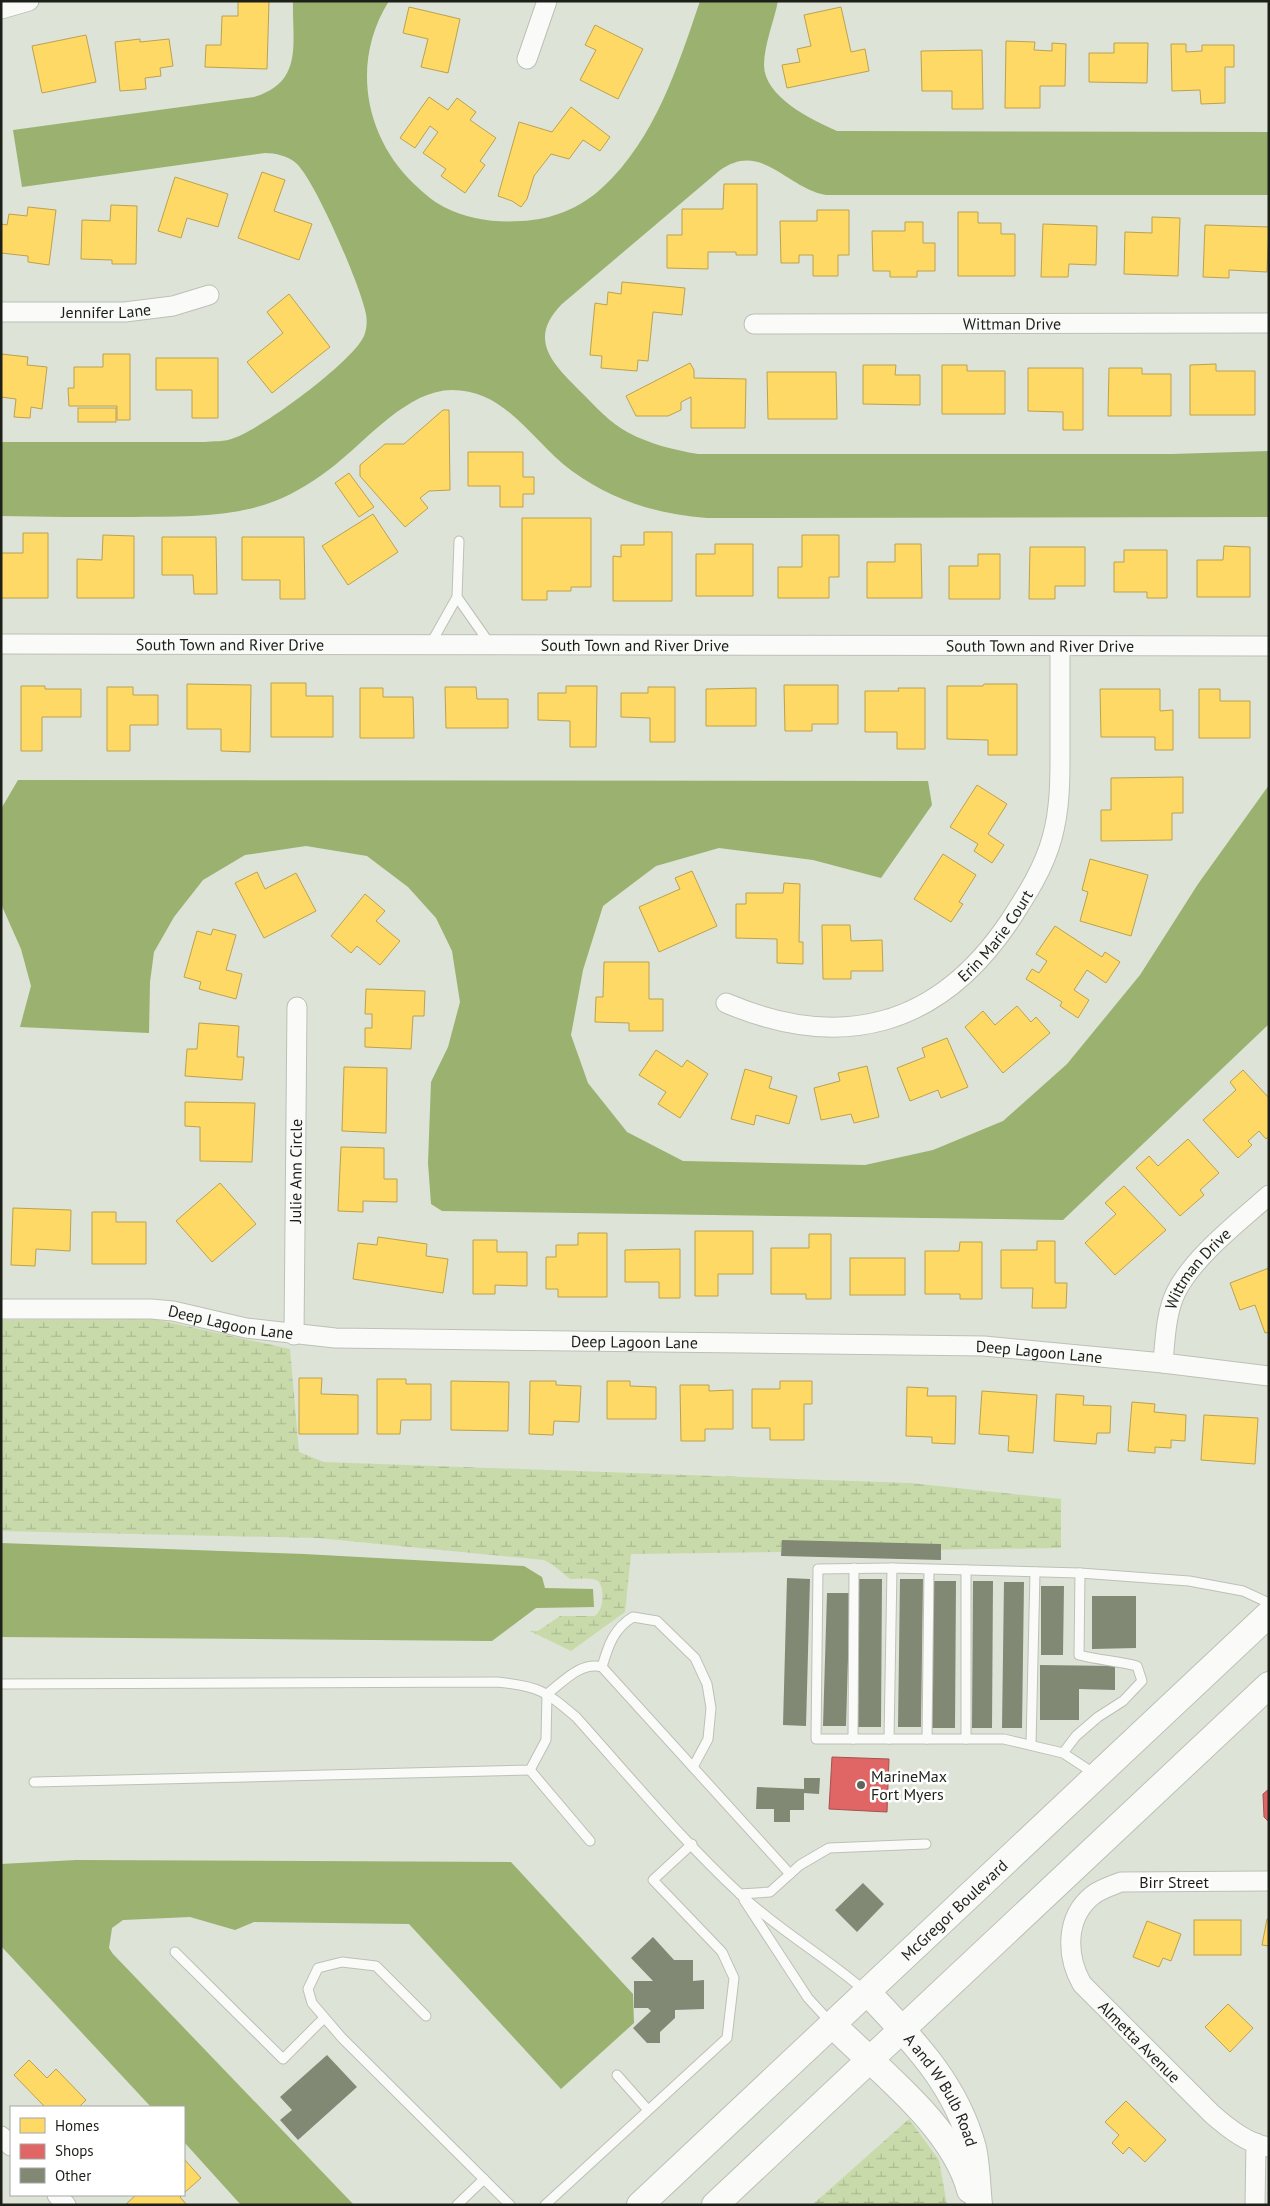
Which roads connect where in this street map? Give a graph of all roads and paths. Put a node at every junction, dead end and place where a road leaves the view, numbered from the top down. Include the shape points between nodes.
1 (29, 1) edge
2 (547, 1) edge
3 (1, 9) edge
4 (527, 59) dead end
5 (209, 295) dead end
6 (1, 312) edge
7 (1269, 323) edge
8 (754, 324) dead end
9 (459, 541) dead end
10 (458, 597) junction
11 (1, 644) edge
12 (430, 645) junction
13 (490, 645) junction
14 (1060, 646) junction
15 (1269, 646) edge
16 (726, 1002) dead end
17 (297, 1007) dead end
18 (1269, 1195) edge
19 (1, 1309) edge
20 (294, 1334) junction
21 (1163, 1363) junction
22 (1269, 1376) edge
23 (854, 1568) junction
24 (892, 1568) junction
25 (929, 1570) junction
26 (966, 1570) junction
27 (1035, 1572) junction
28 (1080, 1573) junction
29 (1269, 1603) edge
30 (1269, 1614) edge
31 (602, 1667) junction
32 (1, 1684) edge
33 (1269, 1685) edge
34 (547, 1694) junction
35 (966, 1738) junction
36 (854, 1739) junction
37 (889, 1739) junction
38 (927, 1739) junction
39 (1031, 1745) junction
40 (1063, 1753) junction
41 (693, 1767) junction
42 (530, 1770) junction
43 (1098, 1775) junction
44 (34, 1782) dead end
45 (590, 1841) dead end
46 (692, 1844) junction
47 (926, 1844) dead end
48 (790, 1874) junction
49 (1269, 1881) edge
50 (740, 1894) junction
51 (1086, 1902) joint
52 (175, 1952) dead end
53 (867, 1992) junction
54 (426, 2016) dead end
55 (324, 2018) junction
56 (833, 2025) junction
57 (902, 2029) junction
58 (869, 2060) junction
59 (617, 2075) dead end
60 (648, 2110) junction
61 (1, 2136) edge
62 (10, 2145) edge
63 (1262, 2145) edge
64 (484, 2179) junction
65 (457, 2205) edge
66 (510, 2205) edge
67 (545, 2205) edge
68 (640, 2205) edge
69 (715, 2205) edge
70 (974, 2205) edge
71 (979, 2205) edge
72 (1255, 2205) edge

1 - 3 street
2 - 4 street
5 - 6 street, Jennifer Lane via 173,306 125,312
7 - 8 street, Wittman Drive
9 - 10 lane
10 - 12 lane
10 - 13 lane
11 - 12 street, South Town and River Drive
12 - 13 street, South Town and River Drive
13 - 14 street, South Town and River Drive
14 - 15 street, South Town and River Drive
14 - 16 street, Erin Marie Court via 1060,789 1052,839 1030,887 982,959 937,997 895,1016 852,1027 807,1026 768,1018
17 - 20 street, Julie Ann Circle
18 - 21 street, Wittman Drive via 1188,1273 1175,1293
19 - 20 street, Deep Lagoon Lane via 151,1309
20 - 21 street, Deep Lagoon Lane via 473,1341 984,1346
21 - 22 street, Deep Lagoon Lane
23 - 24 lane
23 - 36 lane
23 - 36 lane via 818,1569 816,1739
24 - 25 lane
24 - 37 lane
25 - 26 lane
25 - 38 lane
26 - 27 lane
26 - 35 lane
27 - 28 lane
27 - 39 lane
28 - 29 lane via 1189,1581 1243,1590
28 - 40 lane via 1079,1655 1137,1666 1142,1681 1123,1701 1076,1736
30 - 43 main road, McGregor Boulevard
31 - 34 lane via 593,1664 580,1669
31 - 41 lane
31 - 41 lane via 621,1624 633,1616 657,1622 695,1658 707,1684 711,1708 708,1739
32 - 34 lane via 498,1682 525,1685
33 - 57 main road
34 - 42 lane via 546,1740
34 - 46 lane via 576,1717
35 - 38 lane
35 - 39 lane via 1004,1739
36 - 37 lane
37 - 38 lane
39 - 40 lane
40 - 43 lane
41 - 48 lane
42 - 44 lane
42 - 45 lane
43 - 53 main road, McGregor Boulevard
46 - 50 lane
46 - 60 lane via 653,1880 722,1952 734,1978 727,2038
47 - 48 lane via 829,1848
48 - 50 lane via 770,1892
49 - 51 street, Birr Street via 1121,1882 1102,1889
50 - 53 lane
50 - 56 lane via 808,1998
51 - 63 street, Almetta Avenue via 1072,1926 1070,1950 1073,1969 1082,1984 1212,2114 1231,2130
52 - 55 lane via 283,2059
53 - 56 main road, McGregor Boulevard
53 - 57 main road, A and W Bulb Road
54 - 55 lane via 376,1966 342,1962 318,1968 308,1989 312,2004
55 - 64 lane
56 - 58 main road, A and W Bulb Road
56 - 68 main road, McGregor Boulevard
57 - 58 main road
57 - 71 main road, A and W Bulb Road via 942,2077 961,2114 973,2149
58 - 69 main road
58 - 70 main road, A and W Bulb Road via 907,2094 931,2123 966,2178
59 - 60 lane
60 - 67 lane
61 - 62 street
63 - 72 street
64 - 65 lane
64 - 66 lane

